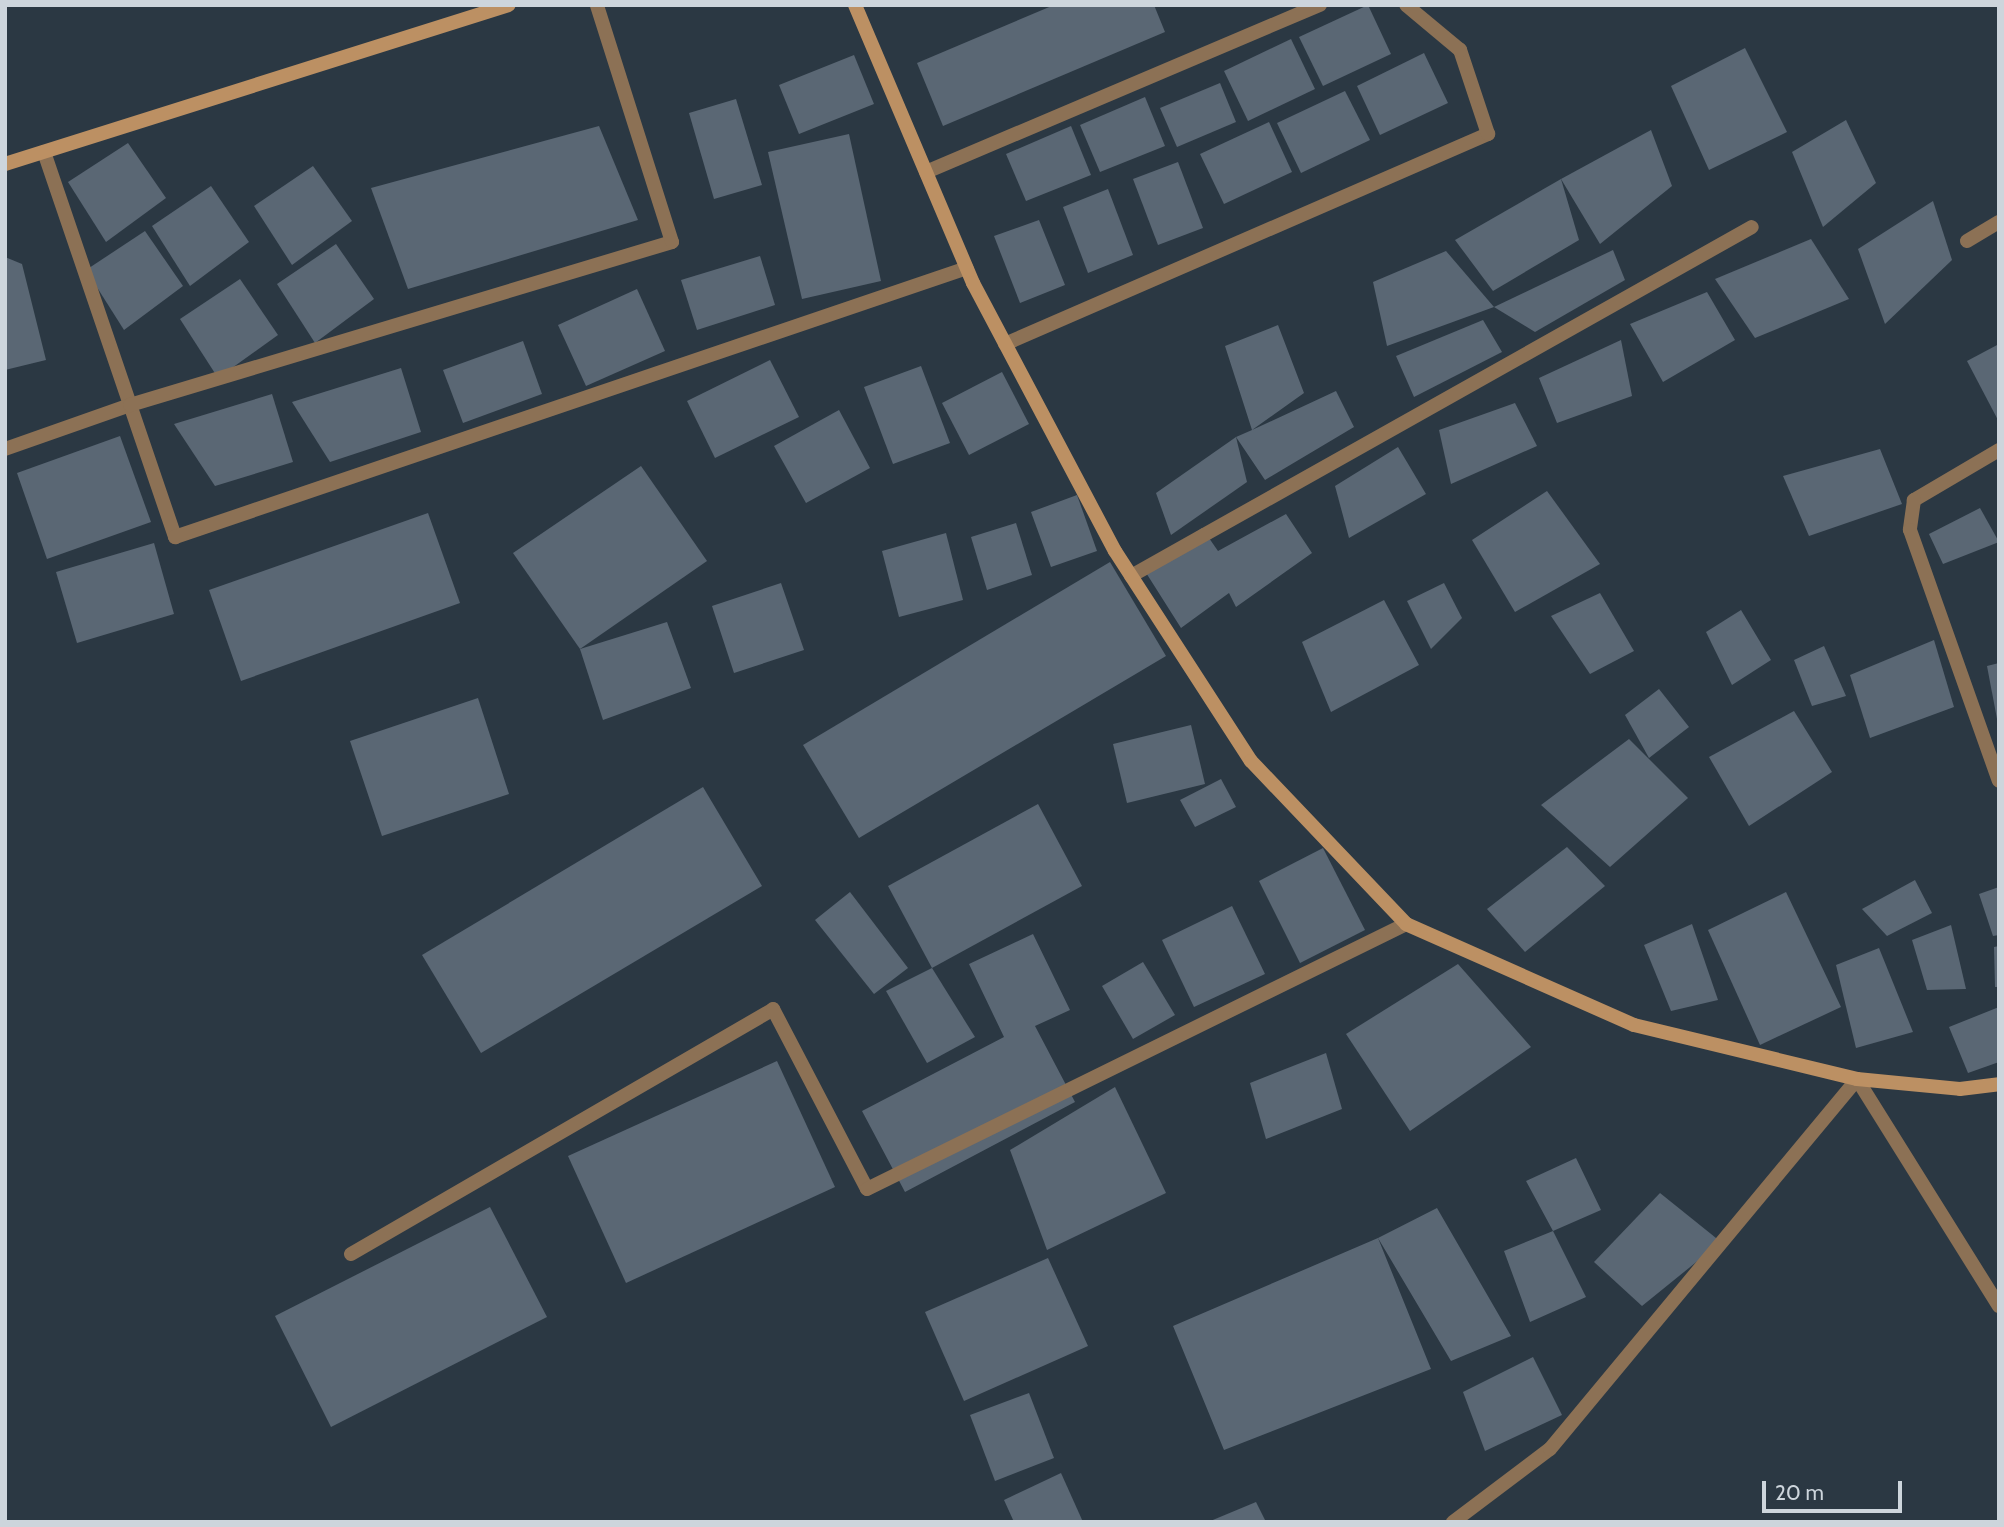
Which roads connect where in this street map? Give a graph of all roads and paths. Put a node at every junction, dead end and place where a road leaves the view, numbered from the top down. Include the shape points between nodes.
1 (509, 5) edge
2 (597, 5) edge
3 (855, 5) edge
4 (1320, 5) edge
5 (1406, 5) edge
6 (44, 152) junction
7 (5, 164) edge
8 (926, 172) junction
9 (1999, 222) edge
10 (1752, 227) dead end
11 (1967, 241) dead end
12 (967, 268) junction
13 (1006, 344) junction
14 (130, 405) junction
15 (5, 449) edge
16 (1999, 450) edge
17 (1131, 576) junction
18 (1999, 781) edge
19 (1406, 924) junction
20 (1857, 1079) junction
21 (1999, 1084) edge
22 (351, 1254) dead end
23 (1999, 1306) edge
24 (1453, 1522) edge

1 - 6 street
2 - 14 street via 672,242
3 - 8 street
4 - 8 street
5 - 13 street via 1460,50 1488,134
6 - 7 street
6 - 14 street
8 - 12 street
9 - 11 street
10 - 17 street
12 - 13 street
12 - 14 street via 175,537
13 - 17 street
14 - 15 street
16 - 18 street via 1914,500 1910,530
17 - 19 street via 1251,761
19 - 20 street via 1633,1025
19 - 22 street via 867,1189 773,1009
20 - 21 street via 1960,1089
20 - 23 street
20 - 24 street via 1550,1449

